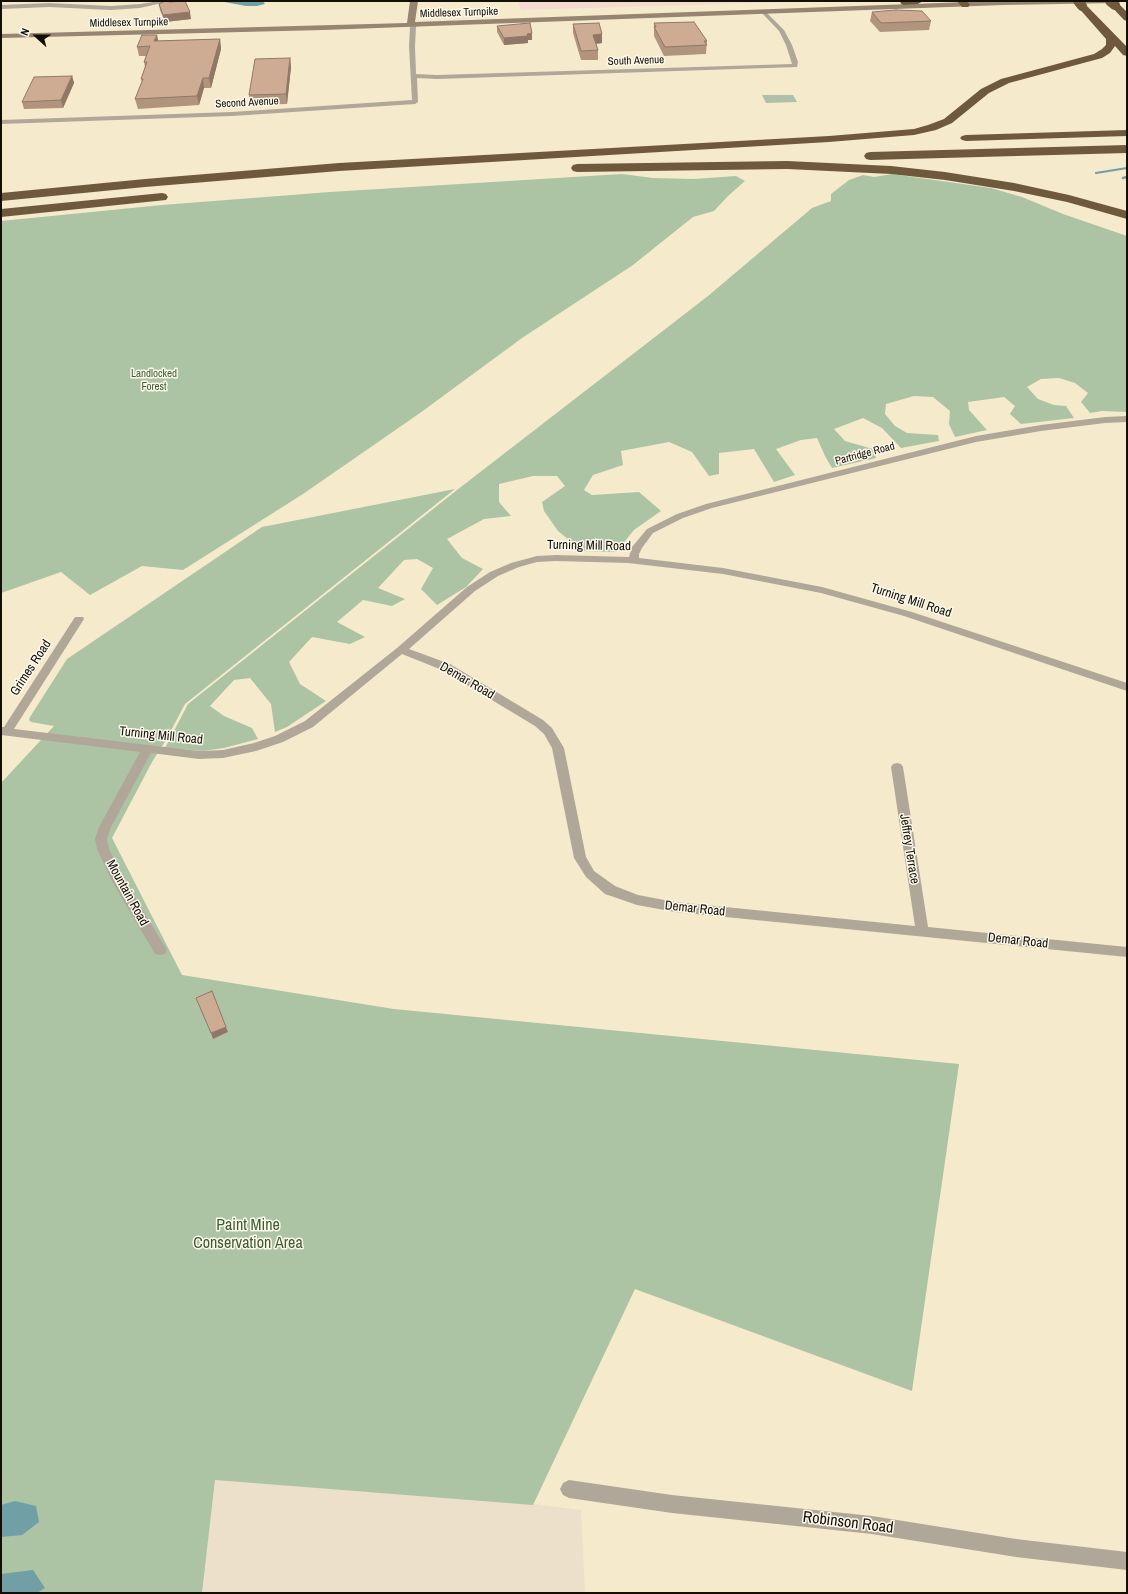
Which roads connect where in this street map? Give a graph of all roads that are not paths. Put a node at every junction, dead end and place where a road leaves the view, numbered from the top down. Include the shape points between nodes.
1 (168, 1) edge
2 (414, 1) edge
3 (918, 1) edge
4 (941, 1) edge
5 (1124, 1) edge
6 (904, 2) junction
7 (1114, 2) edge
8 (969, 3) edge
9 (1080, 3) edge
10 (1127, 4) edge
11 (1, 7) edge
12 (771, 7) junction
13 (764, 12) junction
14 (1127, 18) edge
15 (417, 21) junction
16 (446, 24) junction
17 (1106, 31) junction
18 (1, 36) edge
19 (413, 37) junction
20 (1127, 53) edge
21 (413, 76) junction
22 (1, 122) edge
23 (1127, 133) edge
24 (956, 139) dead end
25 (932, 140) dead end
26 (1127, 149) edge
27 (630, 150) junction
28 (623, 166) junction
29 (563, 169) dead end
30 (172, 196) dead end
31 (1, 197) edge
32 (1, 213) edge
33 (1127, 215) edge
34 (1127, 419) edge
35 (634, 561) junction
36 (79, 619) dead end
37 (401, 650) junction
38 (1127, 687) edge
39 (4, 731) edge
40 (147, 749) junction
41 (897, 767) dead end
42 (922, 932) junction
43 (160, 950) dead end
44 (1127, 952) edge
45 (568, 1489) dead end
46 (1127, 1561) edge

1 - 11 street via 111,8 49,5
2 - 15 main road
3 - 6 highway
4 - 6 main road, Middlesex Turnpike
5 - 10 highway
6 - 12 main road, Middlesex Turnpike
7 - 8 main road, Middlesex Turnpike
7 - 14 highway
8 - 13 main road, Middlesex Turnpike
9 - 17 highway
12 - 13 main road
12 - 15 main road, Middlesex Turnpike
13 - 16 main road, Middlesex Turnpike
13 - 21 street, South Avenue via 781,30 789,45 795,66 437,78
15 - 16 main road, Middlesex Turnpike
15 - 18 main road, Middlesex Turnpike via 282,29
15 - 19 street, Second Avenue via 413,27
16 - 19 main road via 420,30
17 - 20 highway
17 - 27 highway via 1111,43 1101,54 1001,82 985,91 948,121 924,130 854,138
19 - 21 street, Second Avenue
21 - 22 street, Second Avenue via 415,102 237,114
23 - 24 highway
25 - 27 highway
26 - 28 highway via 728,160
27 - 31 highway via 277,172
28 - 29 highway
28 - 33 highway via 787,164 904,171 1027,189
30 - 32 highway
34 - 35 street, Partridge Road via 1041,428 969,440 709,506 680,516 650,531 637,547
35 - 37 street, Turning Mill Road via 556,558 537,559 515,565 494,574 471,589
35 - 38 street, Turning Mill Road via 723,571 862,600
36 - 39 street, Grimes Road
37 - 40 street, Turning Mill Road via 309,724 279,739 222,754 199,755
37 - 42 street, Demar Road via 446,667 548,731 558,748 580,858 590,874 610,890 637,900 674,907
39 - 40 street, Turning Mill Road
40 - 43 street, Mountain Road via 101,839 103,850 117,880
41 - 42 street, Jeffrey Terrace
42 - 44 street, Demar Road
45 - 46 street, Robinson Road via 672,1504 872,1525 1016,1548

